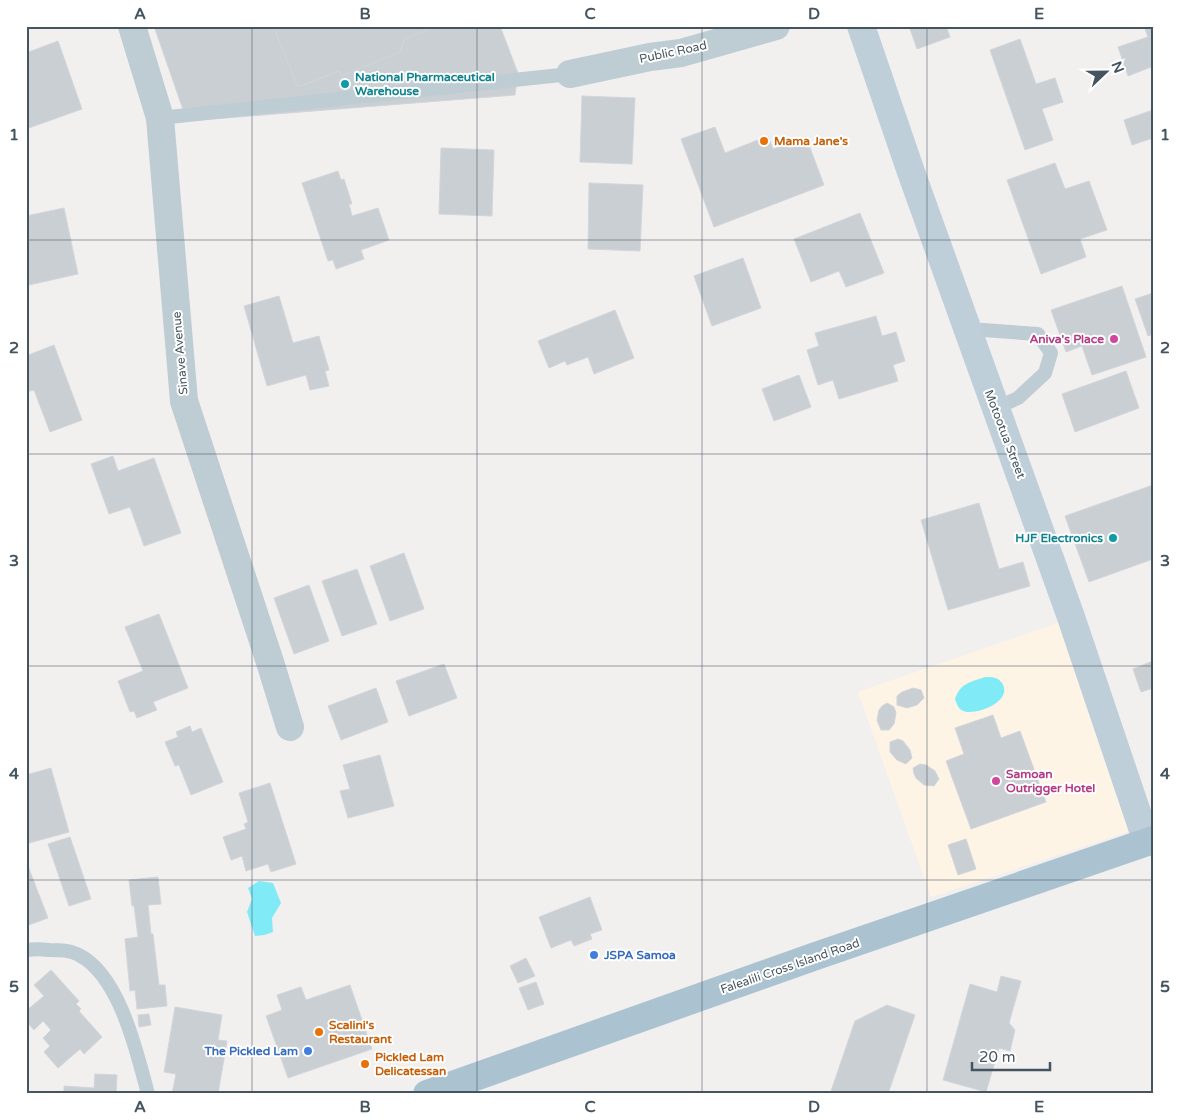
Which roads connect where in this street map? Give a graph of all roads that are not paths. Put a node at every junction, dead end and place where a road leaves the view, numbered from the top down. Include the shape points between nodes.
1 (132, 26) edge
2 (776, 26) edge
3 (861, 26) edge
4 (570, 74) joint
5 (160, 118) junction
6 (969, 329) junction
7 (996, 408) junction
8 (290, 727) dead end
9 (1150, 841) edge
10 (26, 950) edge
11 (148, 1094) edge
12 (427, 1094) edge

1 - 5 street, Sinave Avenue
2 - 4 street, Public Road via 681,53
3 - 6 main road, Motootua Street
4 - 5 lane
5 - 8 street, Sinave Avenue via 184,401
6 - 7 main road, Motootua Street
6 - 7 lane via 1038,334 1050,353 1045,373 1018,398
7 - 9 main road, Motootua Street
9 - 12 main road, Falealili Cross Island Road
10 - 11 lane via 66,950 93,964 123,1011

